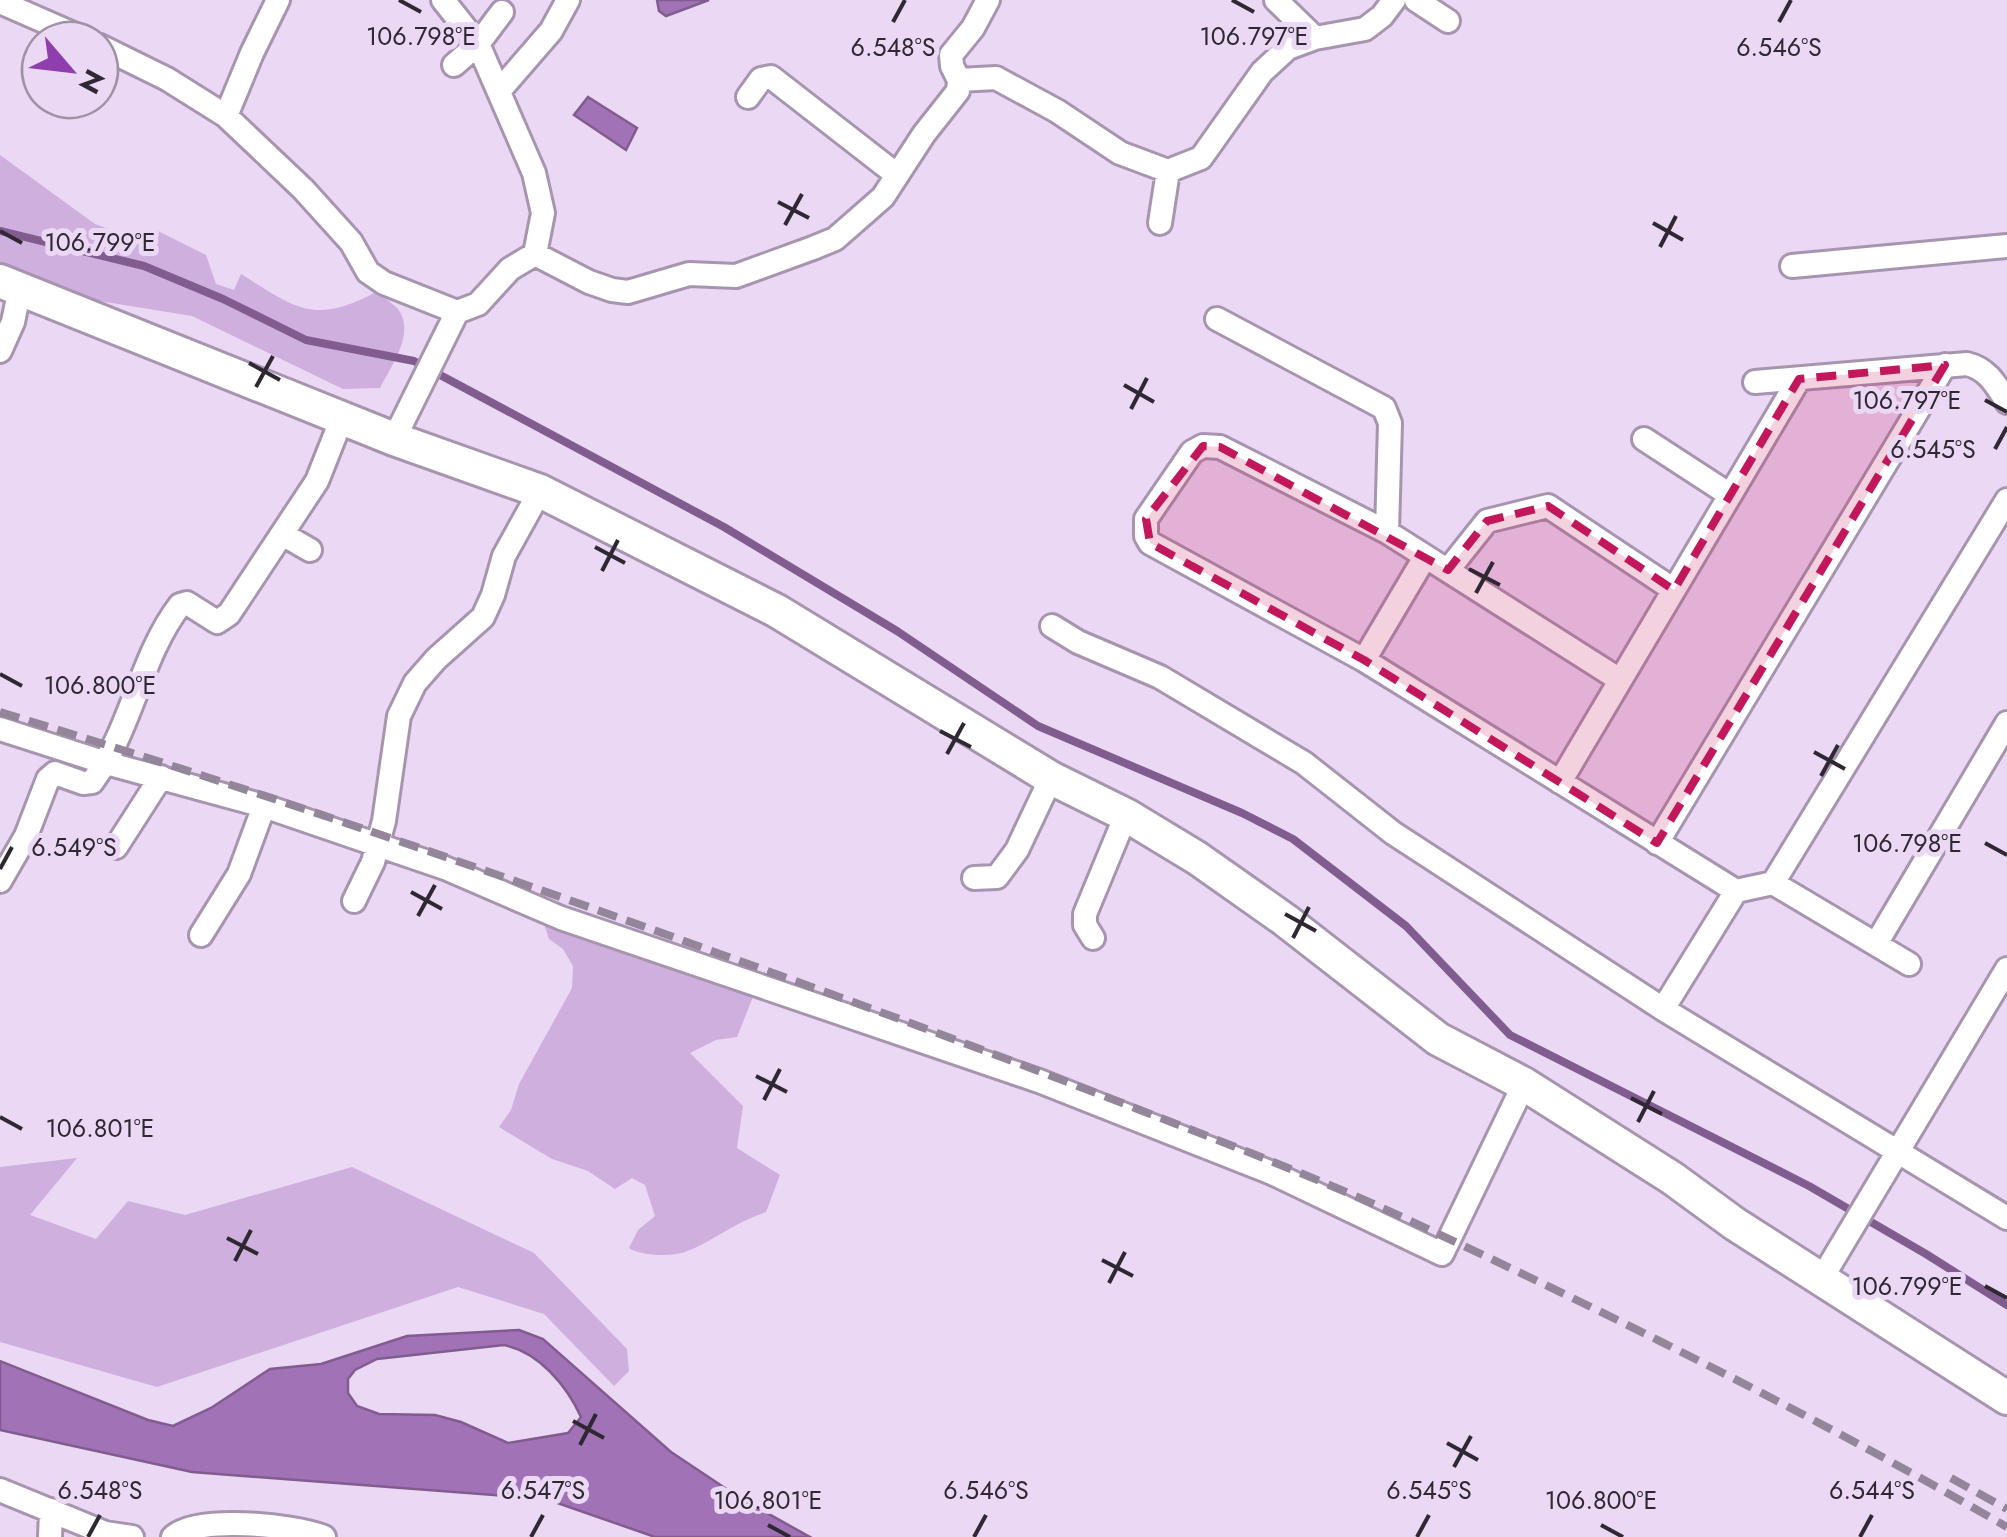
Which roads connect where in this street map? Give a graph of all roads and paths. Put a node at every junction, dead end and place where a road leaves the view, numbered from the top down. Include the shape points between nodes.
1 (278, 0) edge
2 (443, 0) edge
3 (568, 0) edge
4 (988, 0) edge
5 (1276, 0) edge
6 (1394, 0) edge
7 (1416, 0) edge
8 (0, 2) edge
9 (502, 12) dead end
10 (41, 20) edge
11 (1448, 21) dead end
12 (1315, 38) junction
13 (478, 44) junction
14 (120, 56) edge
15 (454, 65) dead end
16 (960, 80) junction
17 (499, 91) junction
18 (748, 97) dead end
19 (226, 116) junction
20 (1168, 171) junction
21 (897, 175) junction
22 (1160, 223) dead end
23 (2007, 246) edge
24 (535, 254) junction
25 (1792, 266) dead end
26 (10, 284) edge
27 (457, 312) junction
28 (1217, 319) dead end
29 (0, 351) edge
30 (1945, 365) junction
31 (1799, 379) junction
32 (1755, 382) dead end
33 (2007, 402) edge
34 (342, 418) junction
35 (401, 427) junction
36 (1644, 438) dead end
37 (540, 491) junction
38 (1730, 495) junction
39 (2007, 500) edge
40 (1387, 532) junction
41 (284, 535) junction
42 (310, 550) dead end
43 (1425, 557) junction
44 (1448, 570) junction
45 (1674, 590) junction
46 (1052, 626) dead end
47 (1364, 660) junction
48 (1620, 680) junction
49 (2007, 723) edge
50 (0, 729) edge
51 (106, 764) junction
52 (161, 777) junction
53 (1051, 778) junction
54 (1560, 782) junction
55 (264, 806) junction
56 (1126, 815) junction
57 (1657, 843) junction
58 (377, 845) junction
59 (116, 847) dead end
60 (974, 878) dead end
61 (0, 881) edge
62 (1772, 883) junction
63 (1736, 892) junction
64 (354, 901) dead end
65 (202, 935) dead end
66 (1093, 938) dead end
67 (1876, 944) junction
68 (1909, 964) dead end
69 (2007, 969) edge
70 (1664, 1008) junction
71 (1524, 1084) junction
72 (1896, 1153) junction
73 (2007, 1218) edge
74 (1822, 1278) junction
75 (2007, 1398) edge
76 (0, 1490) edge
77 (51, 1510) junction
78 (50, 1537) edge
79 (132, 1537) edge
80 (173, 1537) edge
81 (324, 1537) edge

1 - 19 street
2 - 13 street
3 - 17 street via 551,31
4 - 16 street via 951,55
5 - 12 street
6 - 12 street via 1366,29
7 - 11 street
8 - 10 street
9 - 13 street
12 - 20 street via 1288,48 1262,72 1202,158
13 - 15 street
13 - 17 street
14 - 19 street
16 - 20 street via 996,78 1120,153
16 - 21 street
17 - 24 street via 534,173 543,213
18 - 21 street via 770,78
19 - 27 street via 315,202 368,272
20 - 22 street
21 - 24 street via 870,211 835,238 736,276 689,274 644,289 612,290
23 - 25 street
24 - 27 street via 510,269 478,304
26 - 29 street via 13,322
26 - 34 main road
27 - 35 street
28 - 40 street via 1384,408 1390,423
30 - 31 street
30 - 33 street via 1978,367
30 - 57 street
31 - 32 street
31 - 38 street
34 - 35 main road
34 - 41 street via 318,481
35 - 37 main road
36 - 38 street
37 - 53 main road via 777,611
37 - 58 street via 504,556 483,617 415,683 399,716
38 - 45 street
39 - 62 street
40 - 43 street
40 - 47 street via 1211,446 1192,452 1144,527 1150,543
41 - 42 street
41 - 51 street via 218,622 188,602 180,605
43 - 44 street
43 - 47 street
44 - 45 street via 1487,521 1548,506
44 - 48 street
45 - 48 street
46 - 70 street via 1160,677 1304,763 1394,833
47 - 54 street
48 - 54 street
49 - 67 street
50 - 51 street
51 - 52 street
51 - 61 street via 92,782 55,773 48,778
52 - 55 street
52 - 59 street
53 - 56 main road
53 - 60 street via 1018,850 997,877
54 - 57 street
55 - 58 street
55 - 65 street via 240,874
56 - 66 street via 1085,914
56 - 71 main road via 1285,920 1438,1040
57 - 63 street
58 - 64 street
58 - 71 street via 561,918 1039,1082 1272,1173 1442,1254
62 - 63 street
62 - 67 street
63 - 70 street
67 - 68 street
69 - 72 street
70 - 72 street
71 - 74 main road
72 - 73 street
72 - 74 street
74 - 75 main road
76 - 77 street
77 - 78 street
77 - 79 street
80 - 81 street via 198,1524 304,1529

